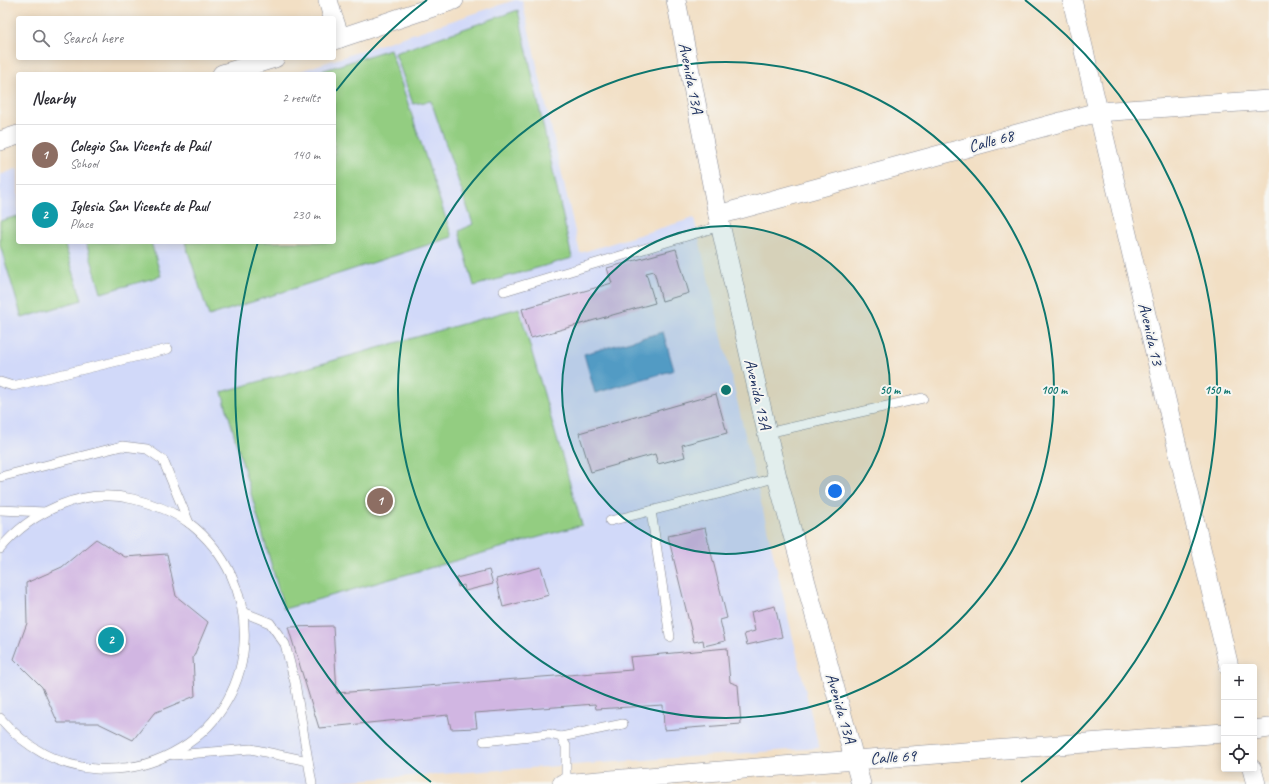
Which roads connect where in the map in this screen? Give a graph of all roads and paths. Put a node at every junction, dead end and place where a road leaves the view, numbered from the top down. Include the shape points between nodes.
1 (328, 0) edge
2 (454, 0) edge
3 (676, 0) edge
4 (1072, 0) edge
5 (333, 16) edge
6 (337, 39) edge
7 (268, 60) edge
8 (229, 72) edge
9 (1269, 100) edge
10 (1098, 112) junction
11 (16, 136) edge
12 (0, 141) edge
13 (719, 220) junction
14 (504, 291) dead end
15 (168, 349) dead end
16 (0, 382) edge
17 (922, 398) dead end
18 (767, 433) junction
19 (0, 477) edge
20 (777, 477) junction
21 (0, 510) edge
22 (651, 510) junction
23 (45, 512) junction
24 (610, 521) dead end
25 (189, 523) junction
26 (0, 549) edge
27 (244, 612) junction
28 (670, 637) dead end
29 (1228, 664) edge
30 (0, 718) edge
31 (623, 724) dead end
32 (1269, 728) edge
33 (1257, 730) edge
34 (1221, 733) edge
35 (561, 737) junction
36 (484, 741) dead end
37 (170, 755) junction
38 (855, 760) junction
39 (308, 761) junction
40 (1253, 772) edge
41 (312, 784) edge
42 (562, 784) edge
43 (566, 784) edge
44 (861, 784) edge
45 (1256, 784) edge

1 - 5 street
2 - 6 street
3 - 13 street, Avenida 13A
4 - 10 street, Avenida 13
7 - 8 street
9 - 10 street, Calle 68
10 - 13 street, Calle 68
10 - 29 street, Avenida 13
11 - 12 street
13 - 14 lane
13 - 18 street, Avenida 13A
15 - 16 lane via 13,386
17 - 18 lane
18 - 20 street, Avenida 13A
19 - 25 lane via 122,446 148,449 163,460
20 - 22 lane
20 - 38 street, Avenida 13A
21 - 23 lane
22 - 24 lane
22 - 28 lane
23 - 25 lane via 65,503 86,498 108,497 150,504
23 - 26 lane via 27,522
25 - 27 lane via 219,553 230,572
27 - 37 lane via 243,655 230,696 204,730
27 - 39 lane via 270,623 285,644 295,683
30 - 37 lane via 27,744 45,755 86,768 129,768
31 - 35 lane
32 - 33 street
34 - 38 street, Calle 69
35 - 36 lane via 549,734
35 - 43 lane via 566,746
37 - 39 lane via 251,749
38 - 43 street, Calle 69
38 - 44 street, Avenida 13A
39 - 41 lane
40 - 45 street
42 - 43 street, Calle 69

